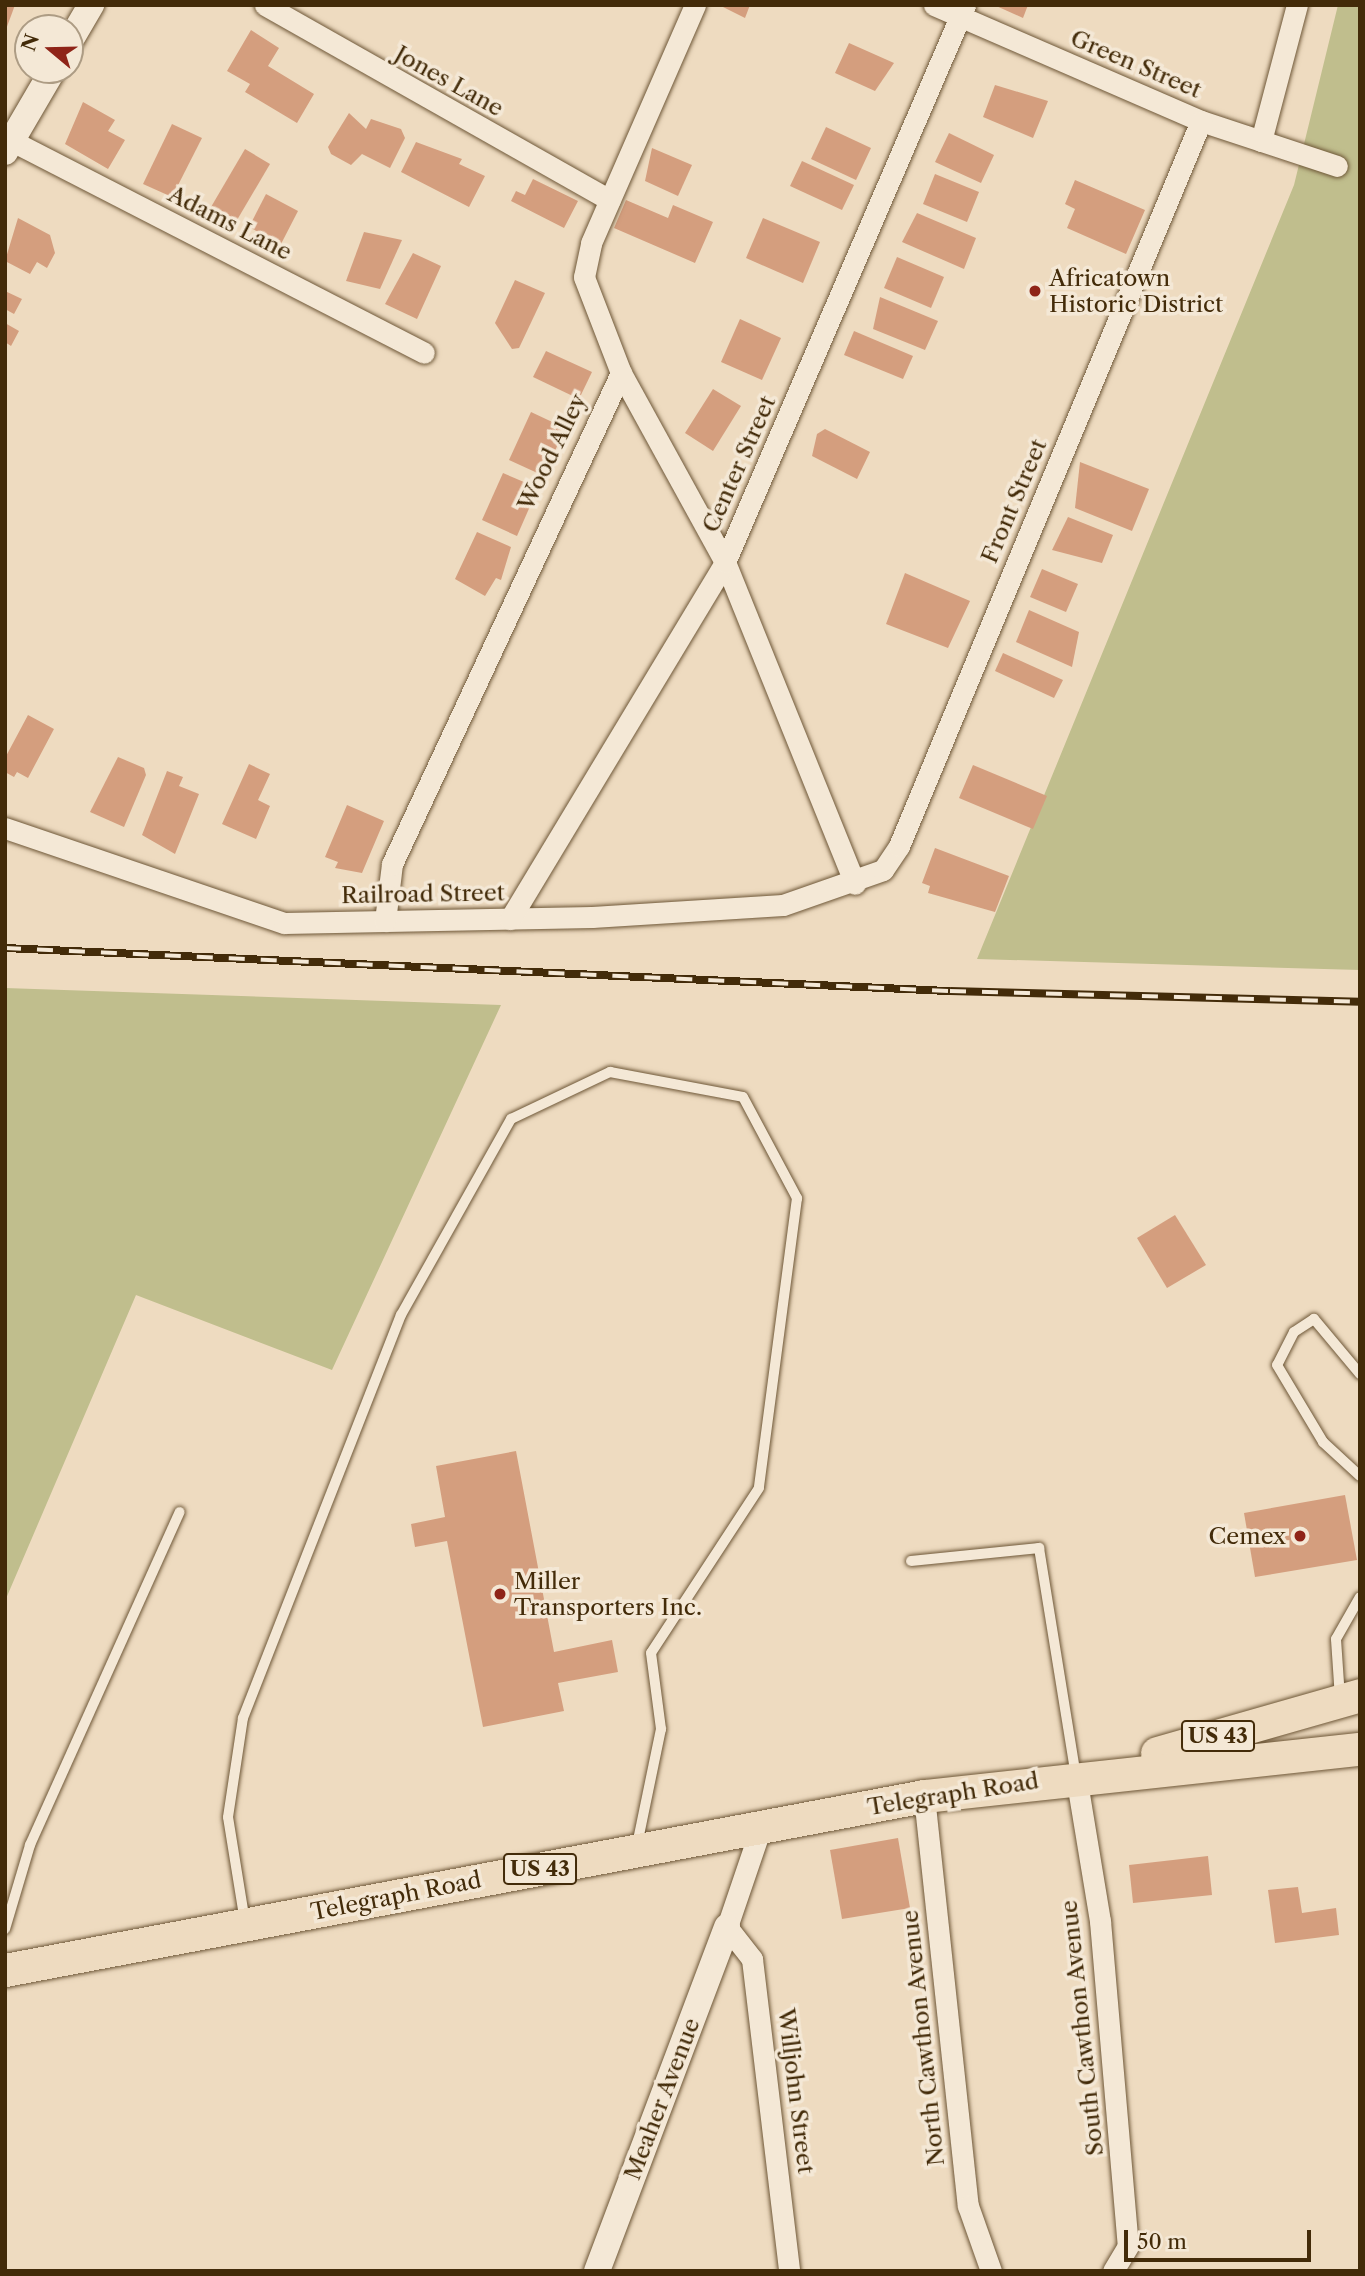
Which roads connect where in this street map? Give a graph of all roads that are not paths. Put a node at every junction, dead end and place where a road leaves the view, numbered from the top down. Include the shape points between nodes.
1 (265, 5) edge
2 (695, 5) edge
3 (934, 5) edge
4 (1297, 5) edge
5 (963, 11) edge
6 (45, 84) edge
7 (1201, 121) junction
8 (1261, 141) junction
9 (8, 147) edge
10 (1336, 166) dead end
11 (610, 200) junction
12 (424, 353) dead end
13 (621, 373) junction
14 (725, 562) junction
15 (5, 828) edge
16 (855, 884) junction
17 (510, 919) junction
18 (385, 921) junction
19 (1360, 1374) edge
20 (1360, 1476) edge
21 (180, 1512) dead end
22 (911, 1562) dead end
23 (1360, 1597) edge
24 (1350, 1698) edge
25 (1360, 1749) edge
26 (1076, 1776) junction
27 (924, 1796) junction
28 (761, 1828) junction
29 (636, 1851) junction
30 (246, 1925) junction
31 (727, 1927) junction
32 (5, 1929) edge
33 (5, 1970) edge
34 (597, 2271) edge
35 (789, 2271) edge
36 (991, 2271) edge
37 (1113, 2271) edge

1 - 11 street, Jones Lane
2 - 11 street
3 - 5 street, Green Street
4 - 8 street
5 - 7 street, Green Street
5 - 14 street, Center Street
6 - 9 street
7 - 8 street, Green Street
7 - 16 street, Front Street via 899,846 883,870
8 - 10 street
9 - 12 street, Adams Lane
11 - 13 street via 584,277
13 - 14 street
13 - 18 street, Wood Alley via 392,864
14 - 16 street
14 - 17 street, Center Street
15 - 18 street, Railroad Street via 284,923
16 - 17 street, Railroad Street via 783,905
17 - 18 street, Railroad Street
19 - 20 lane via 1314,1319 1294,1332 1278,1365 1322,1442
21 - 32 lane via 30,1845
22 - 26 lane via 1039,1548
23 - 24 lane via 1336,1639
24 - 26 main road, Telegraph Road / US 43
25 - 26 main road, Telegraph Road / US 43
26 - 27 main road, Telegraph Road / US 43
26 - 37 street, South Cawthon Avenue via 1100,1921 1128,2246
27 - 28 main road, Telegraph Road / US 43
27 - 36 street, North Cawthon Avenue via 968,2206
28 - 29 main road, Telegraph Road / US 43
28 - 31 street
29 - 30 main road, Telegraph Road / US 43
29 - 30 lane via 661,1729 651,1653 759,1488 797,1198 743,1097 610,1072 511,1119 401,1315 243,1718 228,1817
30 - 33 main road, Telegraph Road / US 43
31 - 34 street, Meaher Avenue
31 - 35 street, Willjohn Street via 752,1959

